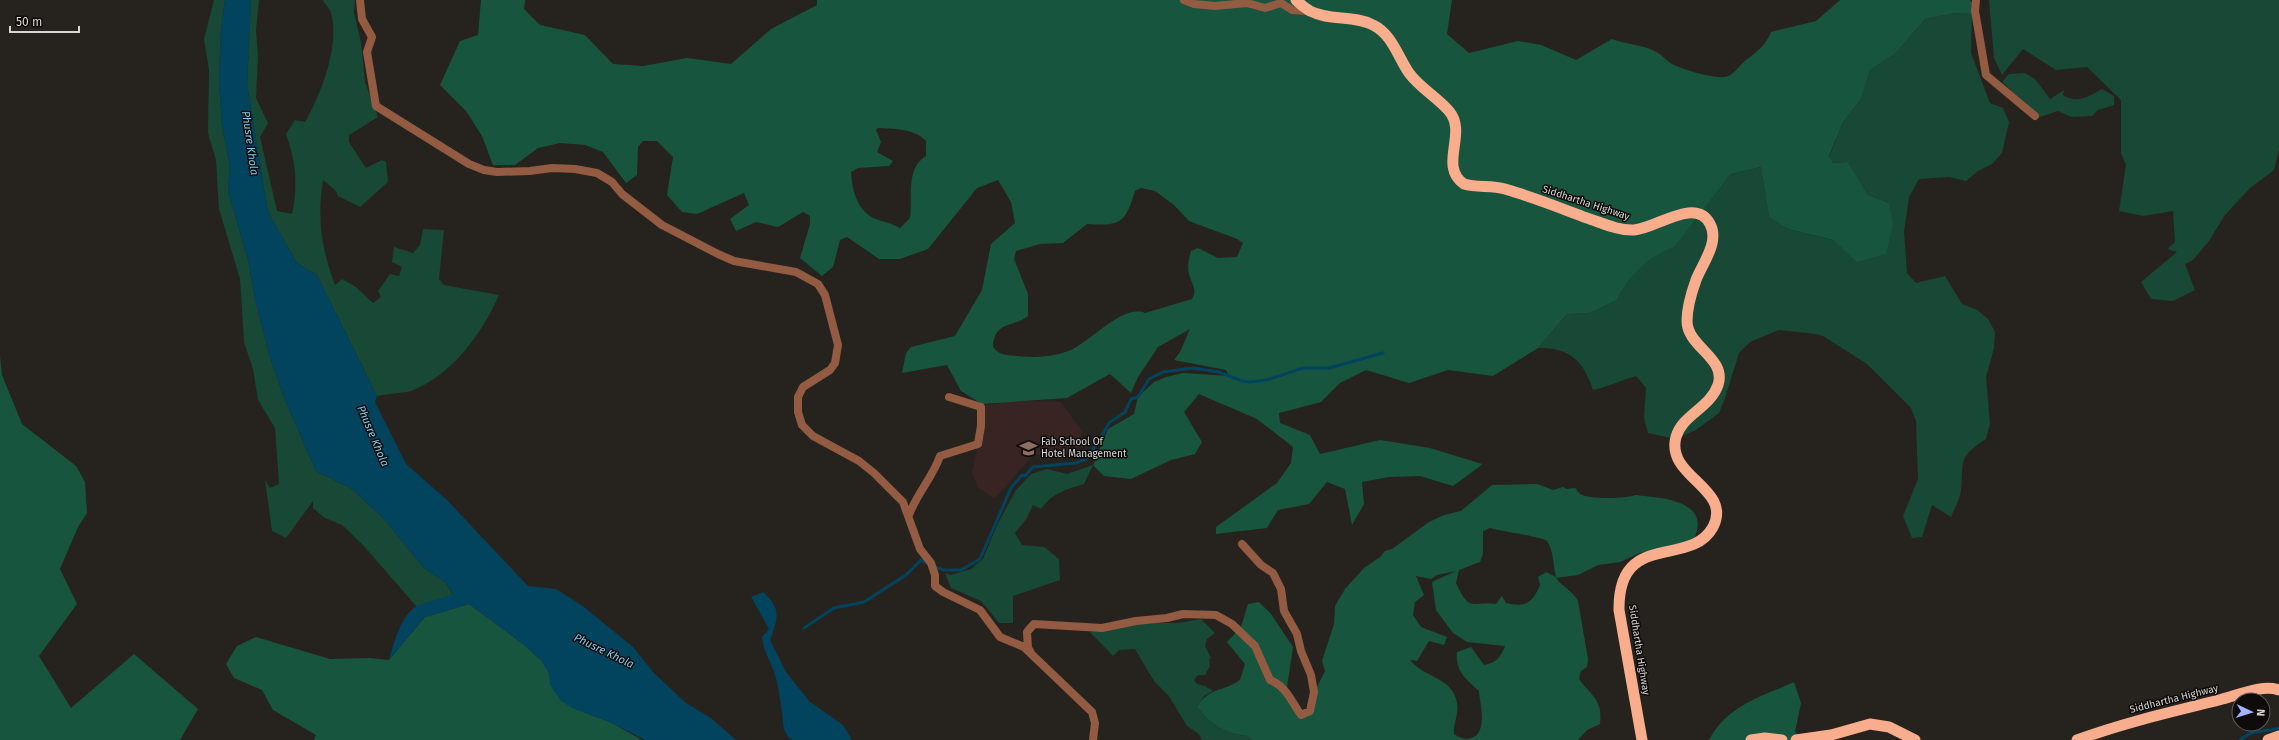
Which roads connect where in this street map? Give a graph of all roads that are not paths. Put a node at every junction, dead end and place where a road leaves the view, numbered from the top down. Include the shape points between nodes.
1 (360, 0) edge
2 (1184, 0) edge
3 (1296, 0) edge
4 (1976, 0) edge
5 (1310, 11) junction
6 (2035, 116) dead end
7 (949, 397) dead end
8 (909, 515) junction
9 (1242, 544) dead end
10 (1034, 656) junction
11 (2279, 690) edge
12 (2279, 736) edge
13 (1093, 740) edge
14 (1642, 740) edge
15 (1751, 740) edge
16 (1782, 740) edge
17 (1796, 740) edge
18 (1915, 740) edge
19 (2077, 740) edge
20 (2268, 740) edge

1 - 8 street via 362,19 372,38 367,52 376,106 469,164 497,172 552,168 597,173 612,182 622,194 662,225 718,254 734,262 796,272 818,284 825,295 838,345 835,363 830,370 803,387 798,397 798,412 802,425 813,436 874,473 902,502
2 - 5 street via 1194,4 1215,6 1247,3 1265,8 1281,3 1292,10
3 - 5 highway, Siddhartha Highway
4 - 6 street via 1975,11 1986,75
5 - 14 highway, Siddhartha Highway via 1327,17 1373,25 1387,38 1415,80 1455,119 1457,137 1452,168 1464,184 1504,189 1627,230 1642,228 1690,212 1703,216 1710,224 1712,241 1692,291 1687,323 1693,340 1714,362 1720,377 1719,384 1710,400 1682,426 1674,447 1682,466 1715,502 1717,516 1711,531 1700,540 1635,564 1621,584 1619,610
7 - 8 street via 981,407 978,444 940,456 932,476 914,502
8 - 10 street via 920,549 931,563 935,586 980,610 1000,637 1024,647
9 - 10 street via 1273,574 1281,589 1284,611 1297,634 1314,692 1310,711 1306,714 1301,715 1286,690 1270,680 1255,646 1232,624 1216,615 1183,614 1102,628 1034,624 1027,635 1028,648
10 - 13 street via 1092,712 1095,723
11 - 19 highway, Siddhartha Highway via 2267,688 2249,692 2150,717
12 - 20 highway
15 - 16 highway
17 - 18 highway via 1830,735 1870,724 1889,727

